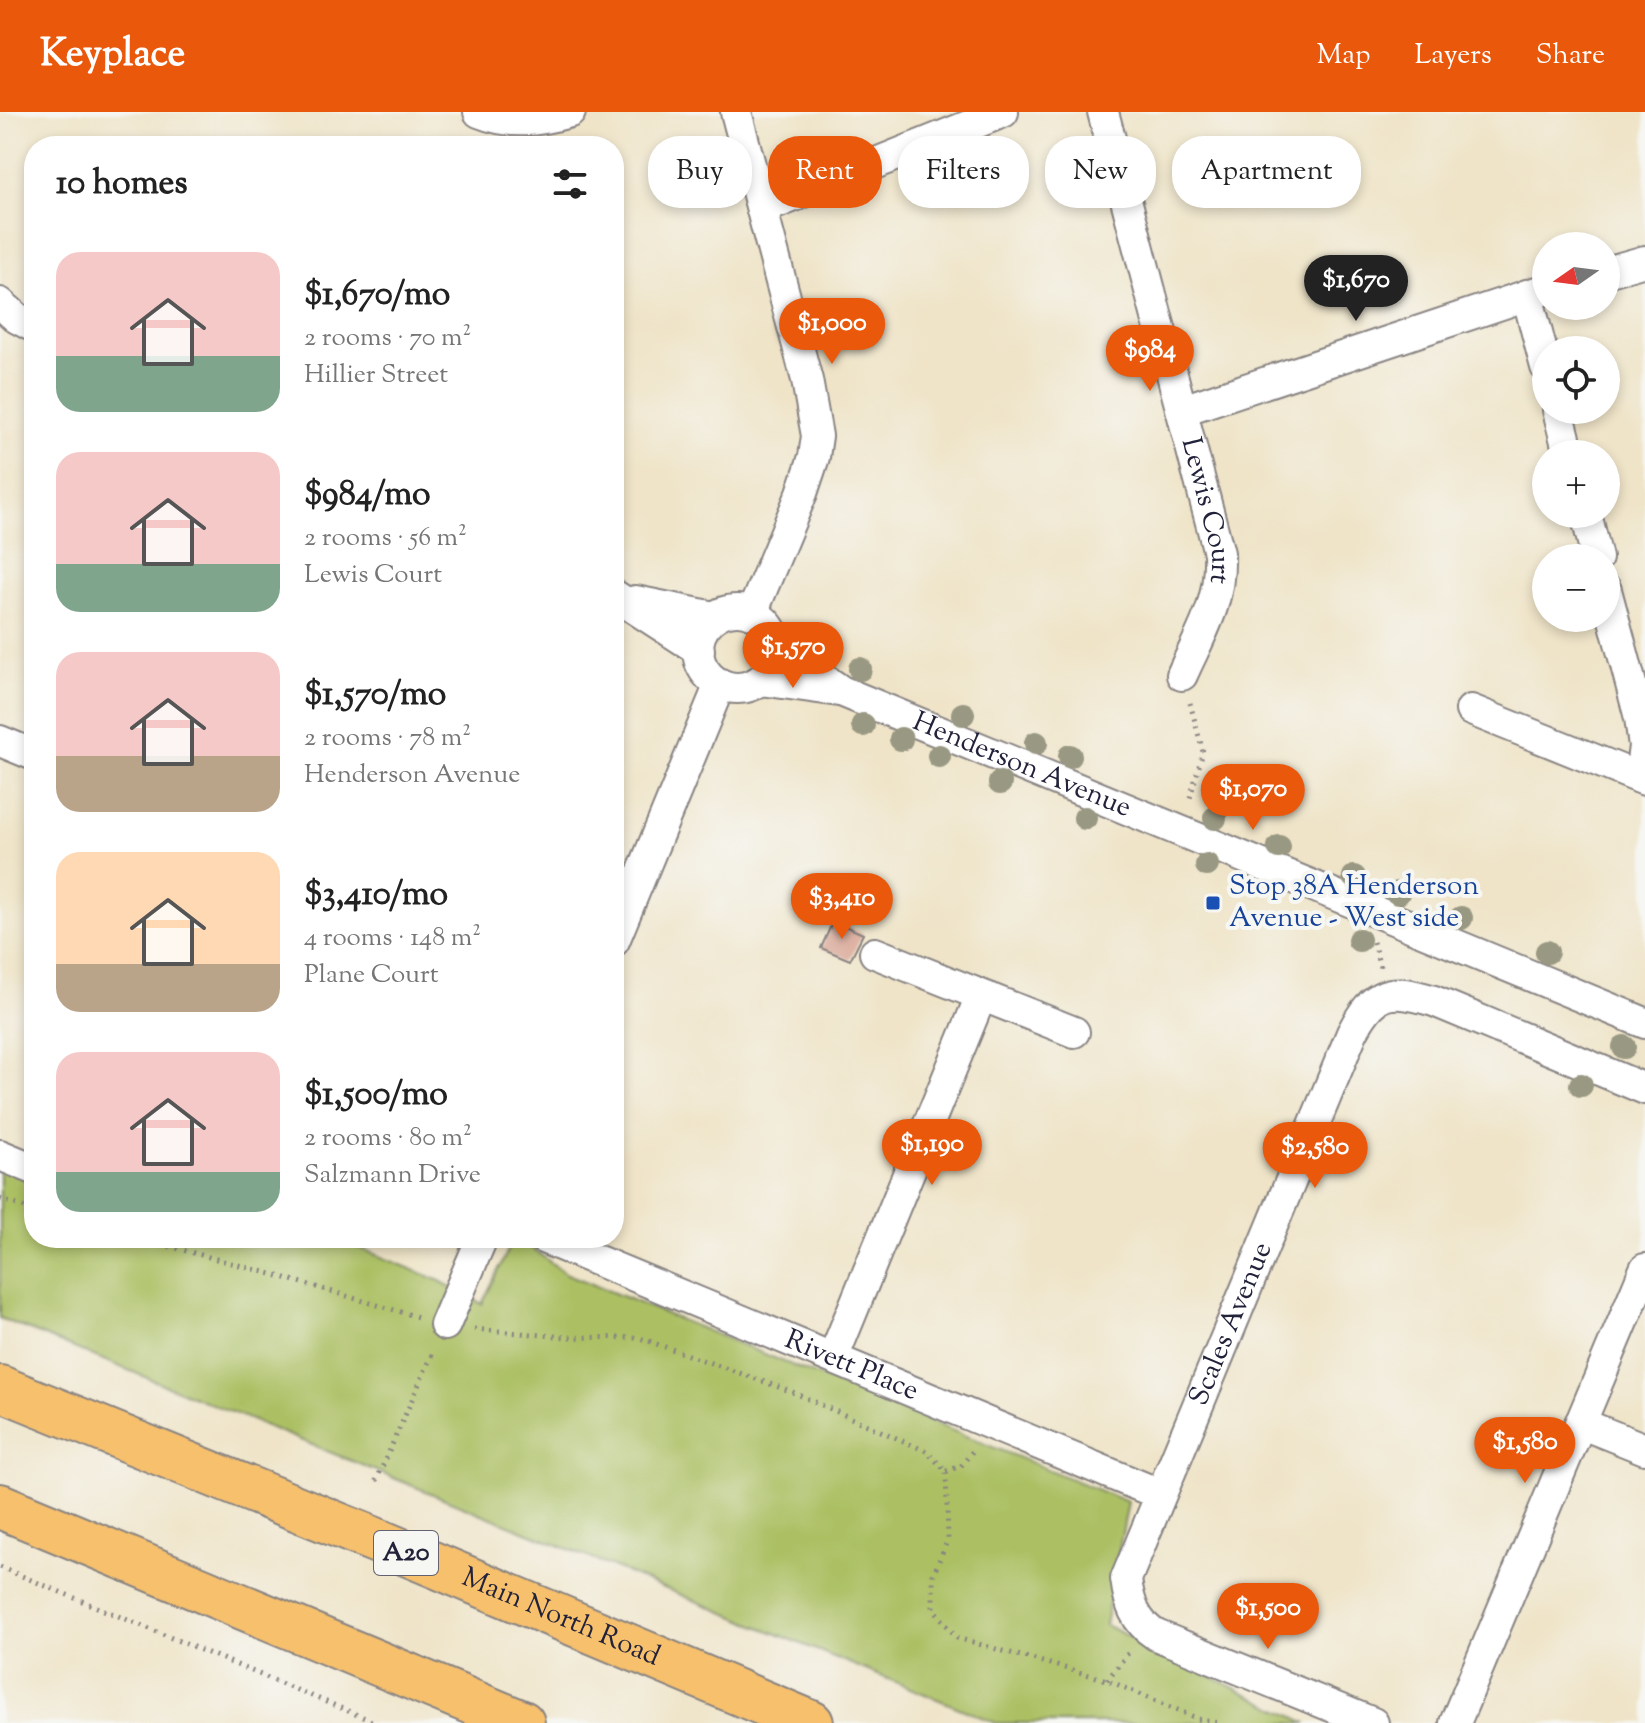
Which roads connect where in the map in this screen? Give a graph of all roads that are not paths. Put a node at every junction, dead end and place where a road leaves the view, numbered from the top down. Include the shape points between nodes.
1 (479, 112) edge
2 (570, 112) edge
3 (736, 112) edge
4 (1003, 112) edge
5 (1103, 112) edge
6 (762, 209) junction
7 (1645, 261) edge
8 (1620, 268) edge
9 (1532, 293) edge
10 (0, 303) edge
11 (24, 322) edge
12 (1183, 410) junction
13 (624, 598) edge
14 (624, 601) edge
15 (752, 613) junction
16 (714, 617) junction
17 (1617, 632) edge
18 (775, 645) junction
19 (699, 650) junction
20 (1182, 675) road end
21 (761, 680) junction
22 (720, 684) junction
23 (841, 691) junction
24 (1471, 710) dead end
25 (0, 741) edge
26 (24, 751) edge
27 (1642, 779) edge
28 (624, 917) edge
29 (875, 953) dead end
30 (981, 996) junction
31 (1645, 1023) edge
32 (1074, 1032) dead end
33 (1645, 1089) edge
34 (0, 1155) edge
35 (24, 1165) edge
36 (478, 1248) edge
37 (567, 1248) edge
38 (1645, 1269) edge
39 (445, 1325) road end
40 (833, 1358) junction
41 (0, 1388) edge
42 (1580, 1423) junction
43 (1645, 1449) edge
44 (1159, 1494) junction
45 (0, 1506) edge
46 (522, 1723) edge
47 (811, 1723) edge
48 (1373, 1723) edge
49 (1455, 1723) edge

1 - 2 street via 511,122
3 - 6 street
4 - 6 street
5 - 12 street, Lewis Court
6 - 15 street via 817,436 802,493
7 - 8 street
9 - 12 street
10 - 11 street
12 - 20 street, Lewis Court via 1216,535 1220,579 1216,600
13 - 16 street
14 - 19 street
15 - 16 street via 730,610
15 - 18 street via 769,626
16 - 19 street via 704,628
17 - 27 street via 1640,718
18 - 21 street via 774,662
18 - 23 street, Henderson Avenue
19 - 22 street via 706,673
21 - 22 street via 746,687
21 - 23 street, Henderson Avenue
22 - 28 street
23 - 31 street, Henderson Avenue
24 - 27 street
25 - 26 street
29 - 30 street
30 - 32 street
30 - 40 street
33 - 44 street, Scales Avenue via 1434,1001 1404,992 1375,1000 1352,1033
34 - 35 street
36 - 39 street
37 - 40 street, Rivett Place
38 - 42 street
40 - 44 street, Rivett Place
41 - 47 highway, Main North Road / A20
42 - 43 street
42 - 49 street
44 - 48 street, Scales Avenue via 1126,1579 1142,1626
45 - 46 highway

